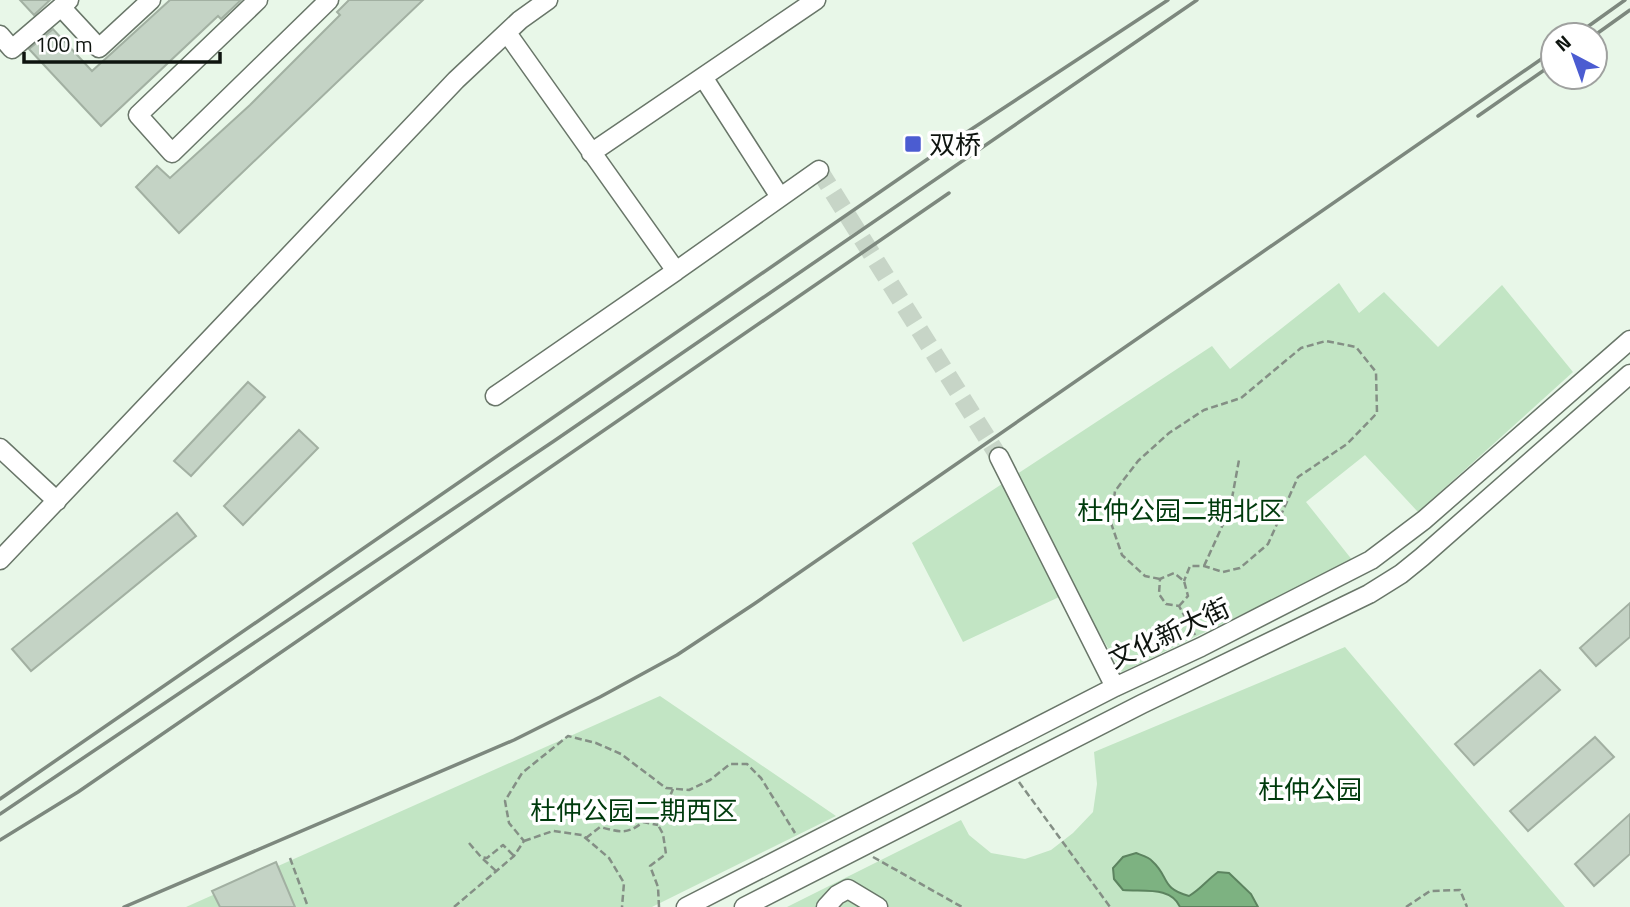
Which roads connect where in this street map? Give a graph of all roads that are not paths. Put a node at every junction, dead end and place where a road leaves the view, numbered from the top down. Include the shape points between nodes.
1 (151, 0) edge
2 (258, 0) edge
3 (329, 0) edge
4 (548, 0) edge
5 (805, 3) edge
6 (65, 4) edge
7 (507, 33) junction
8 (0, 35) edge
9 (703, 77) junction
10 (591, 153) junction
11 (819, 170) dead end
12 (780, 197) junction
13 (676, 271) junction
14 (1630, 340) edge
15 (1630, 374) edge
16 (495, 396) dead end
17 (0, 448) edge
18 (999, 457) tunnel mouth
19 (57, 501) junction
20 (0, 560) edge
21 (1115, 687) junction
22 (686, 907) edge
23 (744, 907) edge
24 (826, 907) edge
25 (878, 907) edge

1 - 6 street via 99,48
2 - 3 street via 138,115 172,153
4 - 7 street
5 - 9 street
6 - 8 street via 12,49
7 - 10 street
7 - 19 street via 340,199
9 - 10 street
9 - 12 street
10 - 13 street
11 - 12 street
12 - 13 street
13 - 16 street
14 - 21 street, 文化新大街 via 1424,520 1371,560
15 - 23 street, 文化新大街 via 1401,574 1369,594
17 - 19 street
18 - 21 street
19 - 20 street
21 - 22 street, 文化新大街
24 - 25 street via 848,889

